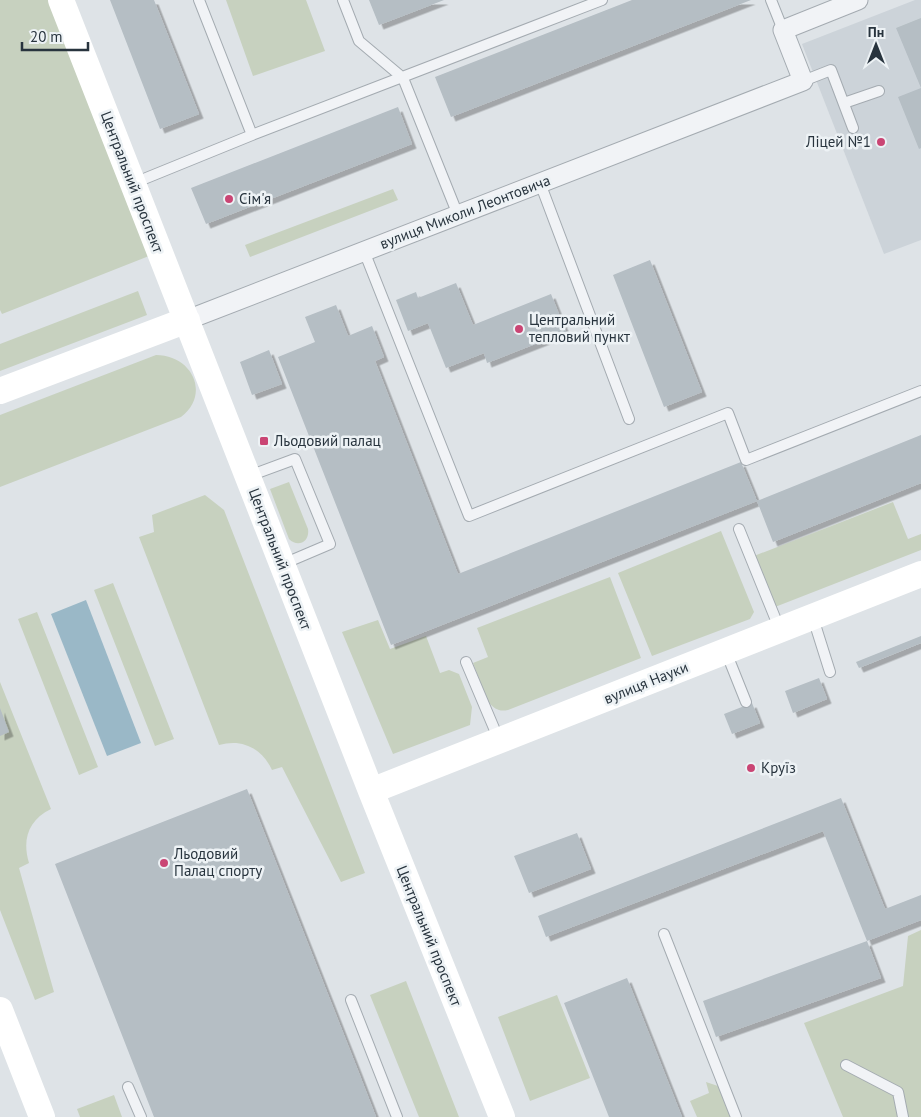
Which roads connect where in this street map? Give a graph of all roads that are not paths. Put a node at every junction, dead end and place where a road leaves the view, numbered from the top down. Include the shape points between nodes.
1 (61, 0) edge
2 (199, 0) edge
3 (343, 0) edge
4 (602, 0) edge
5 (771, 0) edge
6 (858, 0) edge
7 (783, 30) junction
8 (403, 78) junction
9 (803, 81) junction
10 (880, 90) dead end
11 (844, 103) junction
12 (853, 128) dead end
13 (252, 135) junction
14 (133, 183) junction
15 (540, 183) junction
16 (458, 215) junction
17 (364, 251) junction
18 (186, 320) junction
19 (0, 391) edge
20 (921, 392) edge
21 (629, 418) dead end
22 (248, 477) junction
23 (739, 530) dead end
24 (282, 564) junction
25 (921, 574) edge
26 (813, 617) junction
27 (780, 630) junction
28 (726, 651) junction
29 (466, 662) dead end
30 (830, 672) dead end
31 (746, 702) dead end
32 (499, 741) junction
33 (371, 791) junction
34 (664, 934) dead end
35 (351, 1000) dead end
36 (0, 1010) edge
37 (846, 1066) dead end
38 (128, 1087) dead end
39 (42, 1117) edge
40 (141, 1117) edge
41 (397, 1117) edge
42 (502, 1117) edge
43 (736, 1117) edge
44 (903, 1117) edge

1 - 14 street, Центральний проспект
2 - 13 lane
3 - 8 lane via 359,41
4 - 8 lane
5 - 7 lane
6 - 7 street
7 - 9 street
8 - 13 lane
8 - 16 lane
9 - 11 lane via 831,70
9 - 15 street, вулиця Миколи Леонтовича
10 - 11 lane
11 - 12 lane
13 - 14 lane
14 - 18 street, Центральний проспект
15 - 16 street, вулиця Миколи Леонтовича
15 - 21 lane
16 - 17 street, вулиця Миколи Леонтовича
17 - 18 street, вулиця Миколи Леонтовича
17 - 20 lane via 470,516 728,413 746,460
18 - 19 street, вулиця Миколи Леонтовича
18 - 22 street, Центральний проспект
22 - 24 street, Центральний проспект
22 - 24 lane via 295,459 330,544
23 - 27 lane
24 - 33 street, Центральний проспект
25 - 26 street, вулиця Науки
26 - 27 street, вулиця Науки
26 - 30 lane
27 - 28 street, вулиця Науки
28 - 31 lane
28 - 32 street, вулиця Науки
29 - 32 lane
32 - 33 street, вулиця Науки
33 - 42 street, Центральний проспект
34 - 43 lane
35 - 41 lane
36 - 39 street
37 - 44 lane via 898,1092
38 - 40 lane

